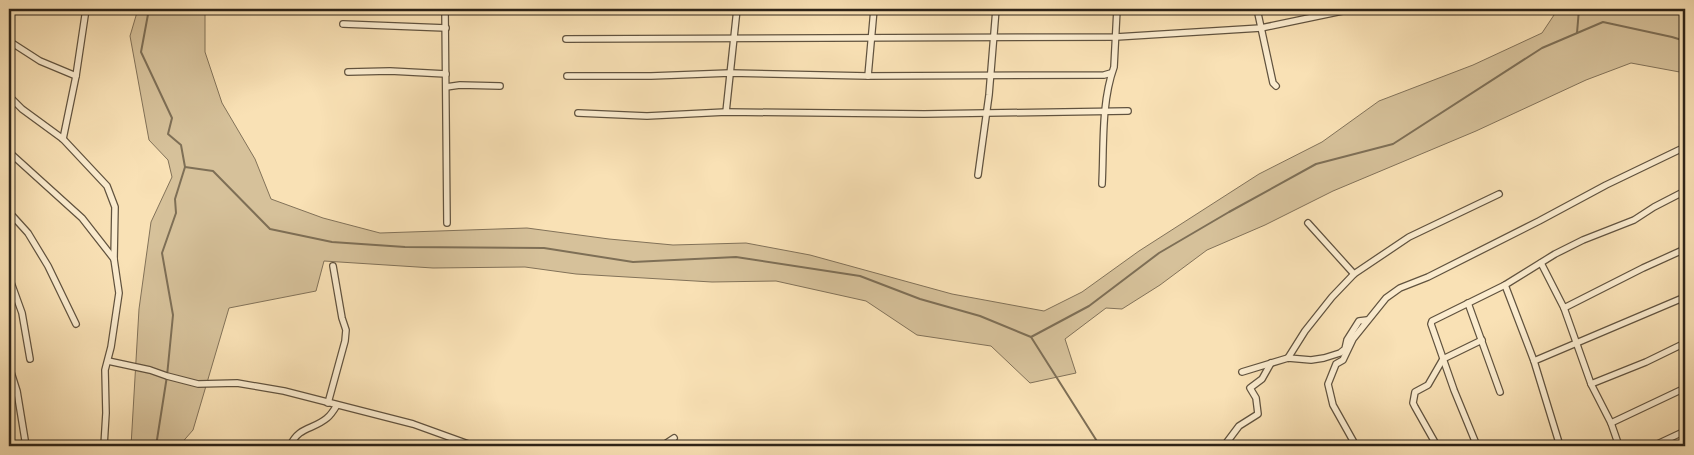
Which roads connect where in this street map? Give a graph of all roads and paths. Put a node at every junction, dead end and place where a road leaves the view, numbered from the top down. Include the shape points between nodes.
1 (86, 9) edge
2 (445, 9) edge
3 (737, 9) edge
4 (874, 9) edge
5 (996, 9) edge
6 (1118, 9) edge
7 (1257, 9) edge
8 (1352, 9) edge
9 (343, 24) dead end
10 (446, 28) junction
11 (1261, 28) junction
12 (994, 37) junction
13 (1116, 37) junction
14 (734, 38) junction
15 (873, 38) junction
16 (566, 39) dead end
17 (9, 41) edge
18 (348, 72) dead end
19 (730, 73) junction
20 (1111, 73) junction
21 (446, 74) junction
22 (991, 75) junction
23 (76, 76) junction
24 (567, 76) dead end
25 (868, 76) junction
26 (446, 86) junction
27 (500, 86) dead end
28 (1276, 86) dead end
29 (9, 96) edge
30 (1106, 111) junction
31 (1128, 111) dead end
32 (726, 112) junction
33 (578, 113) dead end
34 (987, 113) junction
35 (63, 139) junction
36 (1685, 147) edge
37 (9, 152) edge
38 (978, 175) dead end
39 (1102, 184) dead end
40 (1685, 191) edge
41 (1499, 194) dead end
42 (9, 212) edge
43 (447, 223) dead end
44 (1308, 223) dead end
45 (1685, 249) edge
46 (114, 259) junction
47 (1540, 263) junction
48 (333, 266) dead end
49 (1354, 274) junction
50 (9, 277) edge
51 (1505, 285) junction
52 (1685, 297) edge
53 (1468, 304) junction
54 (1564, 308) junction
55 (1367, 320) junction
56 (76, 324) dead end
57 (1482, 340) junction
58 (1576, 342) junction
59 (1685, 343) edge
60 (1288, 358) junction
61 (1443, 358) junction
62 (30, 359) dead end
63 (108, 361) junction
64 (1534, 361) junction
65 (1271, 363) junction
66 (9, 366) edge
67 (1242, 372) dead end
68 (1591, 384) junction
69 (1685, 388) edge
70 (1500, 392) dead end
71 (328, 403) junction
72 (337, 405) junction
73 (1610, 423) junction
74 (1685, 431) edge
75 (674, 438) dead end
76 (26, 446) edge
77 (104, 446) edge
78 (290, 446) edge
79 (474, 446) edge
80 (662, 446) edge
81 (1224, 446) edge
82 (1356, 446) edge
83 (1437, 446) edge
84 (1477, 446) edge
85 (1560, 446) edge
86 (1619, 446) edge
87 (1653, 446) edge

1 - 23 street
2 - 10 street
3 - 14 street
4 - 15 street
5 - 12 street
6 - 13 street
7 - 11 street
8 - 11 street
9 - 10 street
10 - 21 street
11 - 13 street
11 - 28 street
12 - 13 street
12 - 15 street
12 - 22 street
13 - 20 street
14 - 15 street
14 - 16 street
14 - 19 street
15 - 25 street
17 - 23 street
18 - 21 street
19 - 24 street
19 - 25 street
19 - 32 street
20 - 22 street
20 - 30 street
21 - 26 street
22 - 25 street
22 - 34 street
23 - 35 street
26 - 27 street
26 - 43 street
29 - 35 street
30 - 31 street
30 - 34 street
30 - 39 street
32 - 33 street via 647,116
32 - 34 street
34 - 38 street
35 - 46 street via 107,186 113,200
36 - 55 street via 1428,277 1400,288 1386,298
37 - 46 street via 82,218
40 - 47 street via 1634,220 1583,240
41 - 49 street via 1409,237
42 - 56 street via 28,233 48,266
44 - 49 street
45 - 54 street
46 - 63 street via 118,294
47 - 51 street
47 - 54 street
48 - 71 street via 346,330
49 - 60 street via 1305,331
50 - 62 street via 22,313
51 - 53 street
51 - 64 street
52 - 58 street
53 - 57 street
53 - 61 street via 1431,322
54 - 58 street
55 - 60 street via 1359,321 1340,353 1315,360
55 - 82 street via 1342,360 1336,364 1328,384 1333,405
57 - 61 street
57 - 70 street
58 - 64 street
58 - 68 street
59 - 68 street
60 - 65 street
61 - 83 street via 1428,385 1415,392 1413,399 1421,421
61 - 84 street
63 - 71 street via 198,384 237,383
63 - 77 street via 105,370
64 - 85 street
65 - 67 street
65 - 81 street via 1262,378 1250,388 1256,398 1258,414 1240,426
66 - 76 street via 17,391
68 - 73 street
69 - 73 street
71 - 72 street
72 - 78 street via 326,419 294,437
72 - 79 street via 413,424
73 - 86 street
74 - 87 street
75 - 80 street

